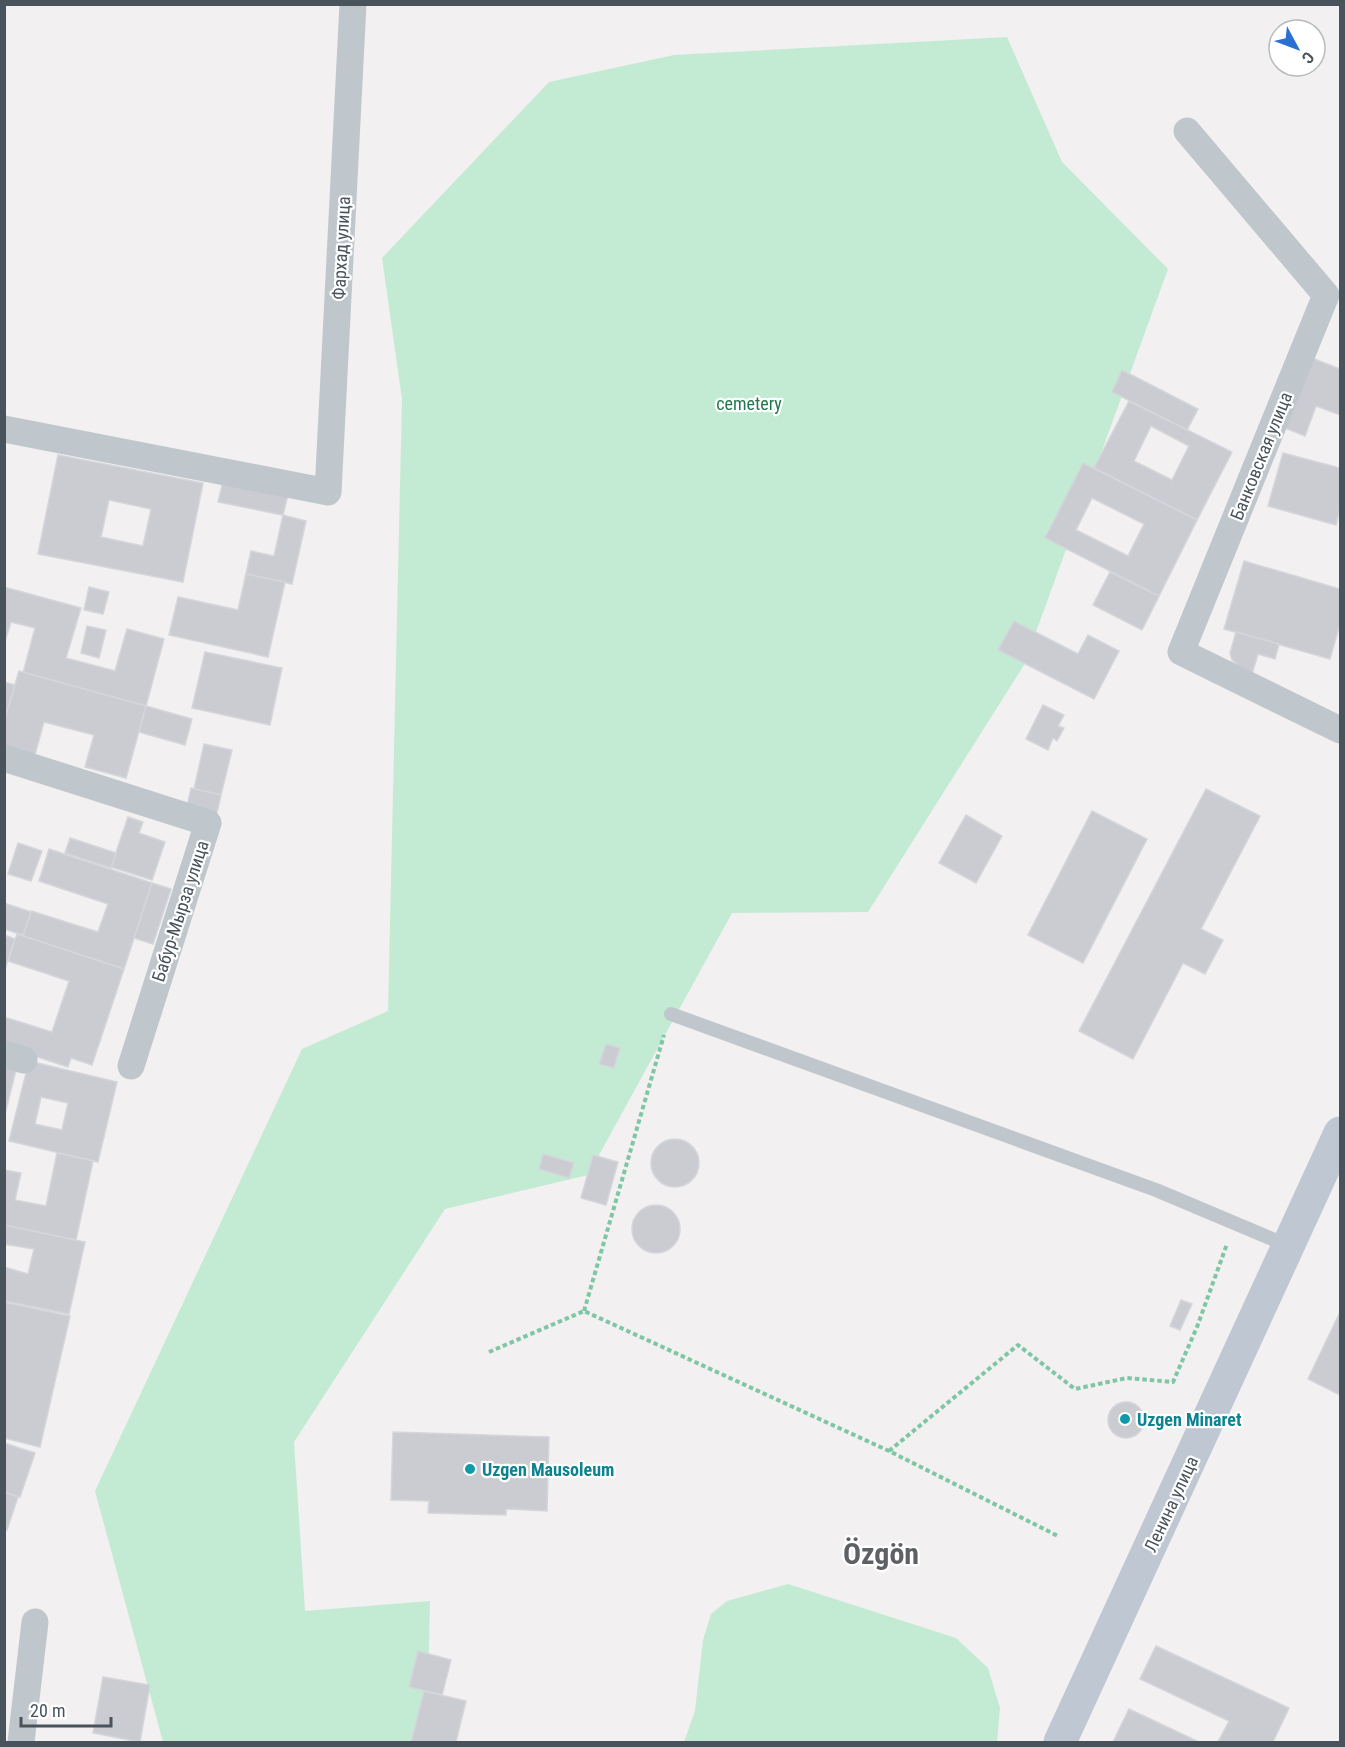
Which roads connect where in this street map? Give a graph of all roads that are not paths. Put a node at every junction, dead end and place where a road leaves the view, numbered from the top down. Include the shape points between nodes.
1 (353, 4) edge
2 (1187, 131) dead end
3 (4, 429) edge
4 (1341, 730) edge
5 (4, 758) edge
6 (671, 1014) road end
7 (131, 1066) dead end
8 (1341, 1133) edge
9 (1289, 1246) junction
10 (35, 1622) dead end
11 (21, 1743) edge
12 (1060, 1743) edge

1 - 3 street, Фархад улица via 328,492
2 - 4 street, Банковская улица via 1326,295 1181,652
5 - 7 street, Бабур-Мырза улица via 208,823
6 - 9 lane via 1156,1190
8 - 9 main road, Ленина улица
9 - 12 main road, Ленина улица
10 - 11 street

